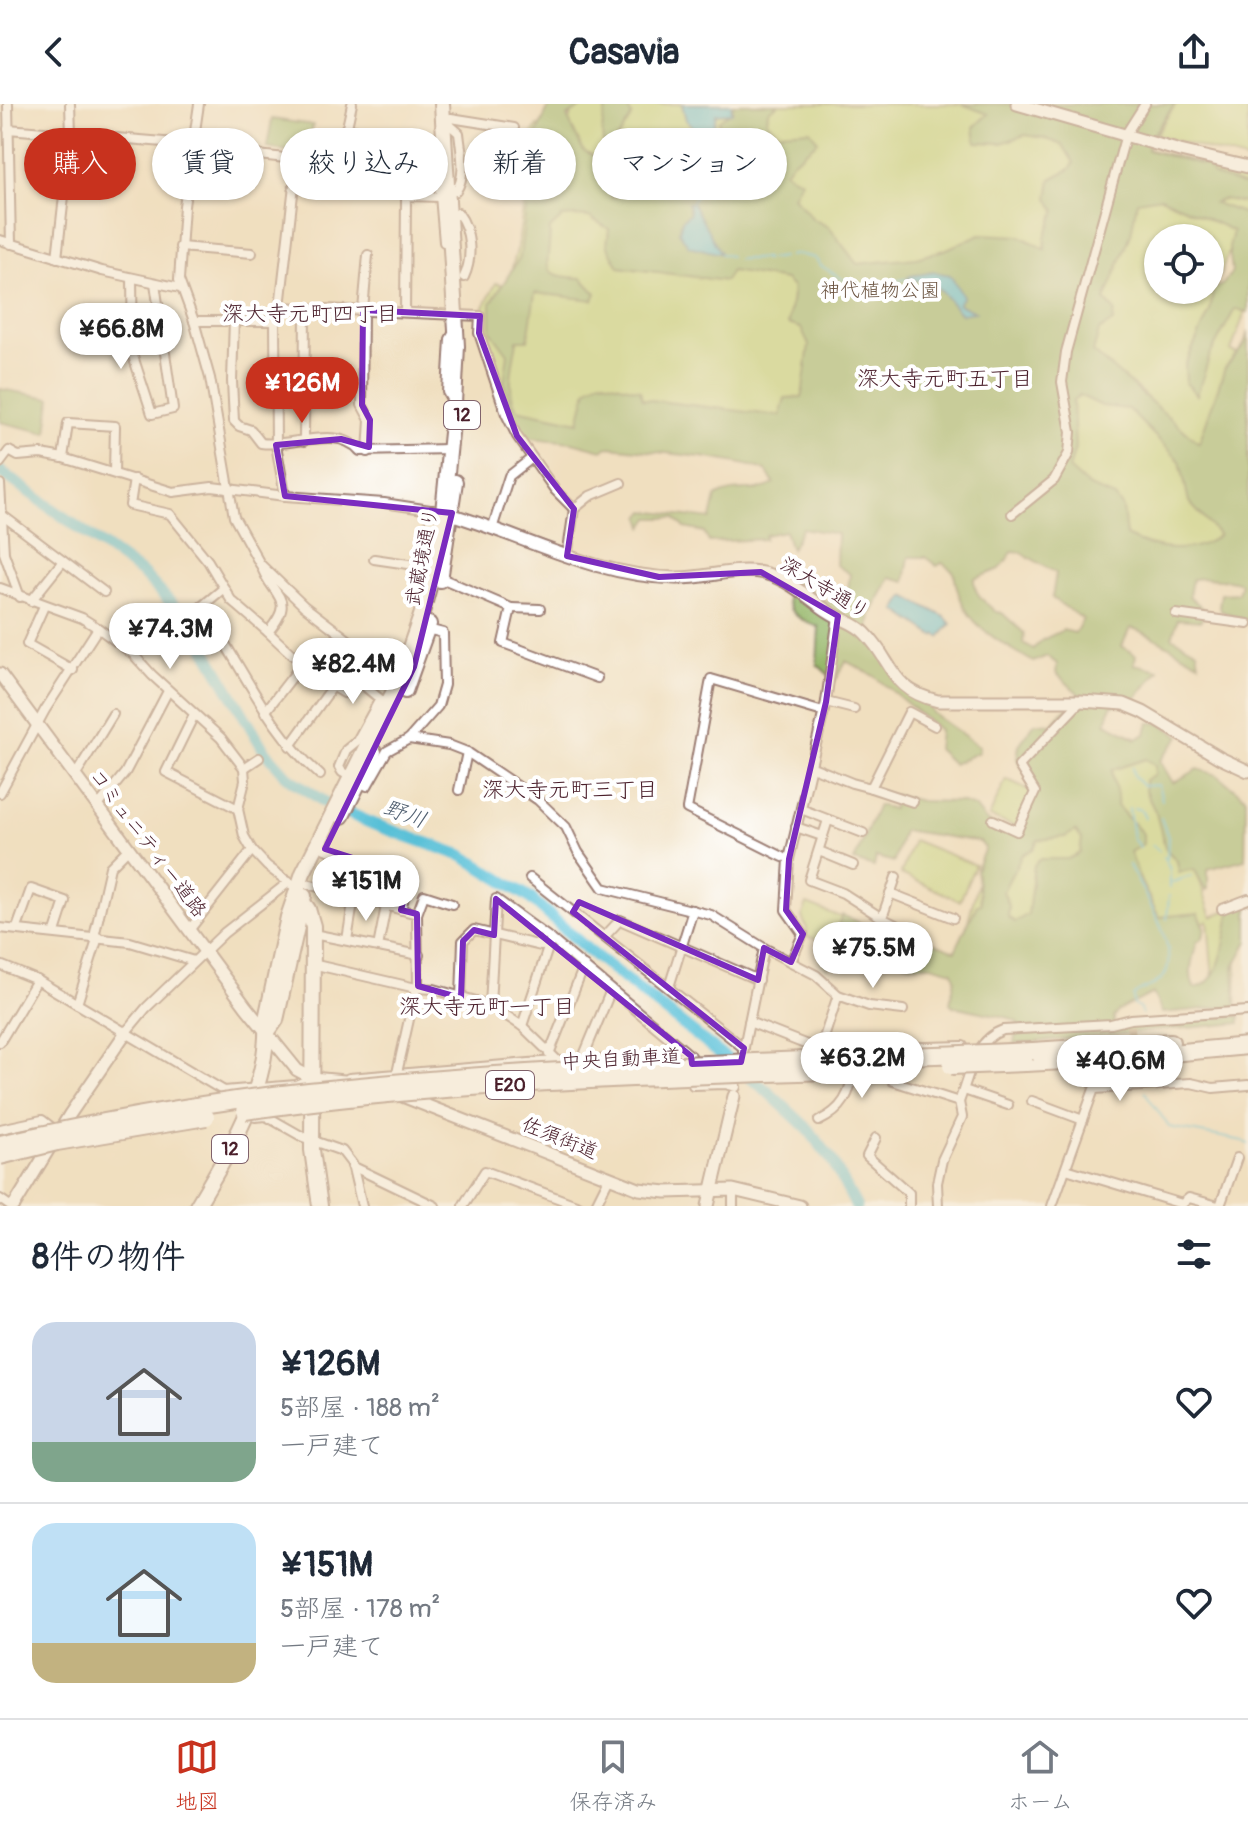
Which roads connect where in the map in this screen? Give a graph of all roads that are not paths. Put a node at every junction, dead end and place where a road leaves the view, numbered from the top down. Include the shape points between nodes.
1 (8, 104) edge
2 (70, 104) edge
3 (199, 104) edge
4 (352, 104) edge
5 (1017, 104) edge
6 (1145, 104) edge
7 (449, 111) edge
8 (71, 128) edge
9 (195, 128) edge
10 (345, 128) edge
11 (514, 128) dead end
12 (8, 129) junction
13 (24, 130) edge
14 (1126, 134) junction
15 (1248, 167) edge
16 (448, 183) edge
17 (64, 200) edge
18 (186, 200) edge
19 (292, 200) edge
20 (406, 200) edge
21 (440, 200) edge
22 (0, 240) edge
23 (11, 244) junction
24 (180, 247) junction
25 (252, 253) dead end
26 (368, 255) dead end
27 (57, 258) junction
28 (132, 278) junction
29 (459, 280) junction
30 (155, 283) junction
31 (180, 288) junction
32 (280, 307) junction
33 (305, 308) junction
34 (363, 310) junction
35 (405, 312) junction
36 (234, 320) junction
37 (194, 321) junction
38 (275, 321) junction
39 (460, 321) junction
40 (304, 441) junction
41 (0, 444) edge
42 (276, 445) junction
43 (449, 449) junction
44 (8, 451) junction
45 (368, 452) junction
46 (63, 458) junction
47 (532, 458) junction
48 (0, 463) edge
49 (114, 472) junction
50 (134, 479) junction
51 (621, 483) dead end
52 (0, 484) edge
53 (228, 491) junction
54 (285, 496) junction
55 (574, 509) junction
56 (2, 510) edge
57 (442, 512) junction
58 (1012, 514) dead end
59 (492, 529) junction
60 (567, 557) junction
61 (374, 559) dead end
62 (63, 561) junction
63 (260, 564) junction
64 (441, 578) junction
65 (0, 588) edge
66 (224, 588) junction
67 (104, 592) dead end
68 (20, 597) junction
69 (31, 601) junction
70 (44, 606) junction
71 (511, 608) junction
72 (540, 609) dead end
73 (1176, 614) dead end
74 (838, 616) junction
75 (424, 622) junction
76 (1248, 624) edge
77 (98, 628) junction
78 (268, 632) junction
79 (303, 663) junction
80 (73, 670) junction
81 (0, 674) edge
82 (597, 678) dead end
83 (404, 679) junction
84 (333, 686) junction
85 (168, 691) junction
86 (1081, 701) junction
87 (826, 702) junction
88 (854, 709) dead end
89 (265, 712) junction
90 (823, 712) junction
91 (113, 714) dead end
92 (194, 715) junction
93 (38, 725) junction
94 (935, 726) dead end
95 (409, 739) junction
96 (290, 746) junction
97 (467, 752) junction
98 (259, 758) dead end
99 (810, 766) junction
100 (244, 768) junction
101 (1248, 771) edge
102 (320, 775) dead end
103 (75, 776) junction
104 (355, 780) junction
105 (871, 788) junction
106 (459, 790) dead end
107 (0, 793) edge
108 (913, 802) dead end
109 (98, 806) junction
110 (238, 809) junction
111 (801, 809) junction
112 (336, 818) junction
113 (828, 820) junction
114 (993, 820) dead end
115 (796, 827) junction
116 (863, 833) dead end
117 (822, 836) junction
118 (129, 848) junction
119 (325, 849) junction
120 (252, 850) junction
121 (819, 851) junction
122 (783, 857) dead end
123 (853, 865) dead end
124 (896, 877) dead end
125 (530, 878) dead end
126 (300, 889) junction
127 (890, 893) junction
128 (354, 897) junction
129 (1248, 899) edge
130 (452, 904) dead end
131 (386, 906) junction
132 (1222, 909) dead end
133 (401, 910) junction
134 (693, 910) junction
135 (417, 914) junction
136 (882, 918) junction
137 (953, 918) dead end
138 (900, 927) dead end
139 (0, 928) edge
140 (17, 928) junction
141 (190, 929) junction
142 (55, 932) junction
143 (313, 934) junction
144 (494, 935) junction
145 (605, 936) junction
146 (96, 937) junction
147 (347, 940) junction
148 (550, 942) junction
149 (378, 947) junction
150 (682, 947) junction
151 (764, 948) junction
152 (206, 951) junction
153 (419, 955) junction
154 (194, 961) junction
155 (791, 962) junction
156 (312, 964) junction
157 (0, 965) edge
158 (584, 966) junction
159 (37, 980) junction
160 (758, 980) junction
161 (417, 987) junction
162 (669, 987) junction
163 (611, 990) junction
164 (838, 995) junction
165 (461, 998) junction
166 (77, 1004) junction
167 (490, 1005) junction
168 (903, 1010) dead end
169 (1248, 1011) edge
170 (749, 1022) junction
171 (522, 1026) junction
172 (126, 1032) junction
173 (267, 1034) junction
174 (1243, 1041) edge
175 (0, 1042) edge
176 (980, 1045) junction
177 (892, 1047) junction
178 (853, 1049) junction
179 (820, 1050) junction
180 (743, 1052) junction
181 (549, 1054) junction
182 (691, 1056) junction
183 (1029, 1057) junction
184 (582, 1060) junction
185 (559, 1062) junction
186 (397, 1073) junction
187 (337, 1079) junction
188 (309, 1085) junction
189 (1248, 1085) edge
190 (736, 1087) junction
191 (255, 1089) junction
192 (964, 1090) junction
193 (1032, 1101) dead end
194 (959, 1102) junction
195 (1008, 1105) dead end
196 (247, 1118) junction
197 (1083, 1120) junction
198 (819, 1121) dead end
199 (0, 1131) edge
200 (59, 1132) junction
201 (876, 1138) dead end
202 (312, 1141) junction
203 (0, 1144) edge
204 (0, 1156) edge
205 (1237, 1158) dead end
206 (352, 1166) junction
207 (1066, 1169) junction
208 (609, 1178) junction
209 (733, 1190) junction
210 (711, 1191) junction
211 (0, 1199) edge
212 (1181, 1205) edge
213 (12, 1206) edge
214 (197, 1206) edge
215 (320, 1206) edge
216 (362, 1206) edge
217 (435, 1206) edge
218 (463, 1206) edge
219 (579, 1206) edge
220 (595, 1206) edge
221 (708, 1206) edge
222 (733, 1206) edge
223 (800, 1206) edge
224 (909, 1206) edge
225 (938, 1206) edge
226 (1052, 1206) edge
227 (1219, 1206) edge

1 - 12 street
2 - 8 street
3 - 9 street
4 - 10 street
5 - 14 street
6 - 14 street
7 - 11 street
7 - 29 main road, 武蔵境通り / 12
12 - 13 street
12 - 23 street
14 - 15 street
14 - 58 street via 1063,365 1069,453 1054,480
16 - 29 main road, 武蔵境通り / 12
17 - 27 street
18 - 24 street
19 - 32 street
20 - 35 street
21 - 29 street via 447,276
22 - 23 street
23 - 27 street
24 - 25 street
24 - 31 street
26 - 34 street
27 - 28 street
28 - 30 street
28 - 30 street via 133,356 152,414 173,409
29 - 39 main road, 武蔵境通り / 12
30 - 31 street
31 - 37 street
32 - 33 street
32 - 38 street
33 - 34 street
33 - 40 street
34 - 35 street
34 - 45 street via 362,405 370,420
35 - 39 street
36 - 37 street
36 - 38 street
36 - 42 street via 234,421 261,443
37 - 53 street via 216,407
38 - 42 street
39 - 43 main road, 武蔵境通り / 12
39 - 47 street via 480,316 479,333 506,414
39 - 57 main road, 武蔵境通り / 12 via 465,374
40 - 42 street
40 - 45 street via 341,439
41 - 44 street
42 - 54 street
43 - 45 street
43 - 57 main road, 武蔵境通り / 12
44 - 46 street
44 - 48 street
46 - 49 street
46 - 49 street via 68,423 115,426
47 - 55 street
47 - 59 street via 509,476
49 - 50 street
50 - 53 street via 173,492 212,487
50 - 66 street via 130,505 170,514
51 - 55 street
52 - 56 street
53 - 54 street
53 - 63 street via 234,517
54 - 57 street
55 - 60 street
56 - 62 street
56 - 68 street via 5,561
57 - 59 street, 深大寺通り
57 - 61 street via 422,566
57 - 64 main road, 武蔵境通り / 12
57 - 75 main road, 武蔵境通り / 12
59 - 60 street, 深大寺通り
60 - 74 street, 深大寺通り via 659,577 761,572
62 - 67 street
62 - 69 street
63 - 78 street via 282,599 282,613
63 - 83 street via 376,667
64 - 71 street
64 - 75 main road, 武蔵境通り / 12
65 - 68 street
66 - 78 street
66 - 89 street via 201,607
68 - 69 street
69 - 70 street
70 - 77 street
70 - 80 street via 27,644
71 - 72 street
71 - 82 street via 503,643
73 - 76 street
74 - 86 street, 深大寺通り via 864,632 893,675 926,698
74 - 87 street
75 - 83 main road, 武蔵境通り / 12
75 - 95 street via 443,633 444,685 438,706
77 - 80 street
77 - 85 street via 133,654
78 - 79 street
79 - 84 street
79 - 89 street
80 - 93 street
81 - 93 street, コミュニティー道路
83 - 104 main road, 武蔵境通り / 12
84 - 96 street
84 - 104 street via 344,693 357,680 380,699 340,762 339,768
85 - 92 street
85 - 109 street via 125,773
86 - 101 street, 深大寺通り via 1135,707
86 - 114 street via 1019,766 1035,792 1017,831
87 - 88 street
87 - 90 street
89 - 96 street
90 - 99 street
90 - 122 street via 711,679 687,809
91 - 103 street
92 - 100 street
92 - 110 street via 166,772
93 - 103 street, コミュニティー道路
93 - 107 street
94 - 105 street via 909,712
95 - 97 street
95 - 104 street via 387,751 370,785
96 - 102 street
97 - 106 street
97 - 134 street via 552,811 603,888
98 - 100 street
99 - 105 street
99 - 111 street
100 - 110 street
103 - 109 street, コミュニティー道路
104 - 112 main road, 武蔵境通り / 12
105 - 108 street
109 - 118 street, コミュニティー道路
110 - 120 street
111 - 113 street
111 - 115 street
112 - 119 main road, 武蔵境通り / 12
112 - 126 main road, 武蔵境通り / 12
113 - 116 street
113 - 117 street
115 - 117 street
115 - 155 street via 786,910 803,937
117 - 121 street
118 - 141 street, コミュニティー道路
118 - 146 street via 110,867
119 - 126 main road, 武蔵境通り / 12
119 - 133 street via 409,876
120 - 126 street
120 - 141 street
121 - 123 street
121 - 136 street via 809,880 843,893
124 - 127 street
125 - 145 street
126 - 128 street
126 - 143 main road
126 - 152 street via 224,933
126 - 173 main road, 武蔵境通り / 12 via 276,1020
127 - 136 street
127 - 137 street
128 - 131 street
128 - 147 street
129 - 132 street
130 - 135 street via 424,895
131 - 133 street
131 - 149 street
133 - 135 street
134 - 150 street
134 - 151 street via 727,922
135 - 153 street
136 - 138 street
139 - 140 street
140 - 142 street
140 - 142 street via 31,889 65,901
141 - 152 street, コミュニティー道路
142 - 146 street
143 - 147 street
143 - 156 main road
144 - 148 street via 541,946
144 - 148 street via 496,899
144 - 165 street via 474,930 463,941
144 - 167 street
145 - 150 street via 620,920
145 - 162 street
146 - 154 street
146 - 166 street
147 - 149 street
148 - 158 street
148 - 171 street
149 - 153 street
150 - 160 street
150 - 162 street
151 - 155 street
151 - 160 street
152 - 154 street
152 - 173 street, コミュニティー道路
153 - 161 street
154 - 172 street
155 - 164 street
156 - 161 street
156 - 188 main road
157 - 159 street
158 - 163 street
158 - 181 street
159 - 166 street
159 - 175 street
160 - 170 street
161 - 165 street
161 - 186 street
162 - 180 street
163 - 182 street
163 - 184 street
164 - 168 street
164 - 179 street
165 - 167 street
166 - 172 street
167 - 171 street
169 - 176 street via 1003,1030
170 - 179 street
170 - 180 street
171 - 181 street
172 - 191 street via 224,1091
172 - 200 street
173 - 188 street, コミュニティー道路
173 - 191 main road, 武蔵境通り / 12
174 - 183 highway, 中央自動車道 / E20
176 - 177 street
176 - 192 street
177 - 178 street
177 - 194 street via 893,1081
178 - 179 street
178 - 198 street via 851,1087 836,1113
180 - 190 street, bridge
181 - 185 street
182 - 184 street
182 - 190 street via 693,1085
183 - 188 highway, 中央自動車道 / E20, bridge via 582,1069
183 - 204 highway, 中央自動車道 / E20, bridge via 591,1080 349,1099 172,1122
184 - 185 street
185 - 186 street
186 - 187 street
187 - 188 street, 佐須街道
187 - 208 street, 佐須街道 via 419,1102
188 - 191 street
188 - 199 highway, bridge
188 - 202 main road
188 - 203 highway, 中央自動車道 / E20, bridge
189 - 197 street via 1136,1083 1094,1089
190 - 210 street
191 - 196 main road, 武蔵境通り / 12
192 - 194 street
192 - 195 street
193 - 197 street
194 - 225 street via 962,1117 939,1173
196 - 202 street via 266,1116
196 - 214 main road, 武蔵境通り / 12
197 - 207 street
199 - 200 street via 42,1120
200 - 213 street
201 - 224 street via 867,1156 909,1193
202 - 206 street via 342,1151
202 - 215 main road
205 - 227 street
206 - 216 street
206 - 217 street
207 - 212 street
207 - 226 street
208 - 210 street, 佐須街道 via 639,1189
208 - 220 street
209 - 210 street, 佐須街道
209 - 222 street
209 - 223 street, 佐須街道
210 - 221 street
211 - 213 street
212 - 227 street via 1189,1198
218 - 219 street via 485,1171

